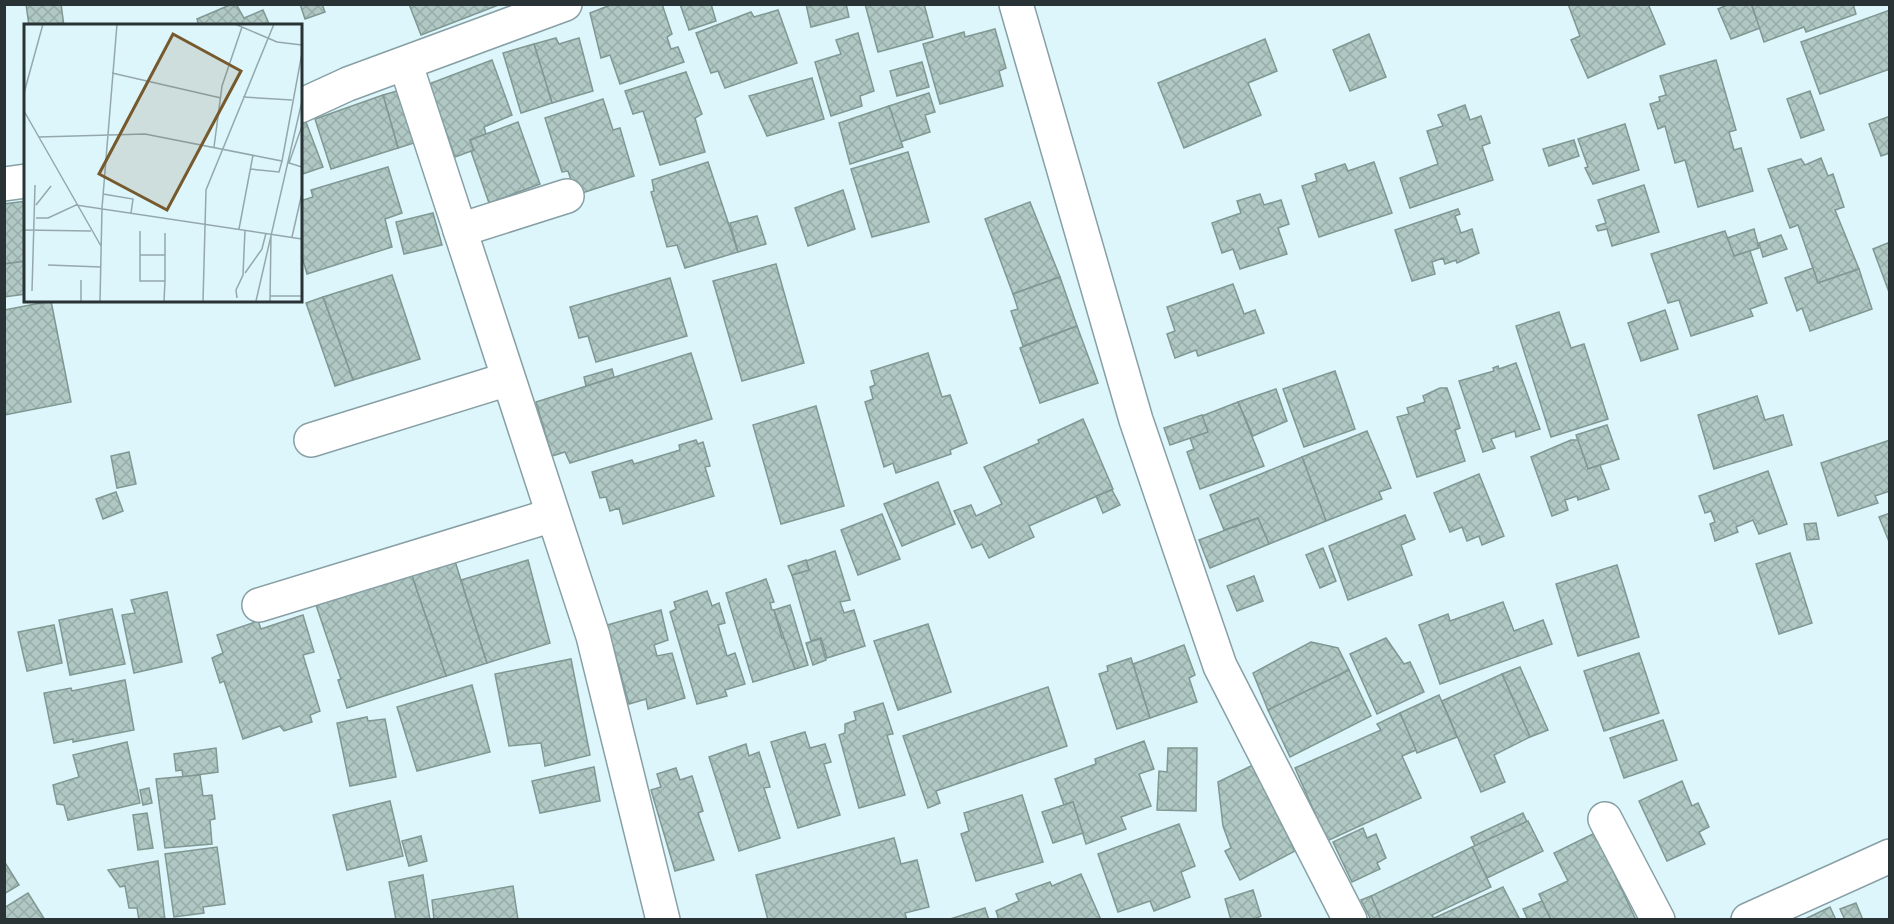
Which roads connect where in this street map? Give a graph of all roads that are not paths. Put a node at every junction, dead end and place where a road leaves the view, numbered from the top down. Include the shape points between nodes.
1 (565, 4) edge
2 (1016, 4) edge
3 (406, 65) junction
4 (302, 105) edge
5 (24, 181) edge
6 (4, 184) edge
7 (567, 196) dead end
8 (460, 230) junction
9 (508, 379) junction
10 (311, 440) dead end
11 (553, 515) junction
12 (259, 605) dead end
13 (1605, 819) dead end
14 (1890, 856) edge
15 (663, 920) edge
16 (1350, 920) edge
17 (1658, 920) edge
18 (1748, 920) edge

1 - 3 street
2 - 16 street via 1136,420 1220,666
3 - 4 street via 348,84
3 - 8 street
5 - 6 street
7 - 8 street
8 - 9 street
9 - 10 street
9 - 11 street
11 - 12 street
11 - 15 street via 593,636
13 - 17 street
14 - 18 street

